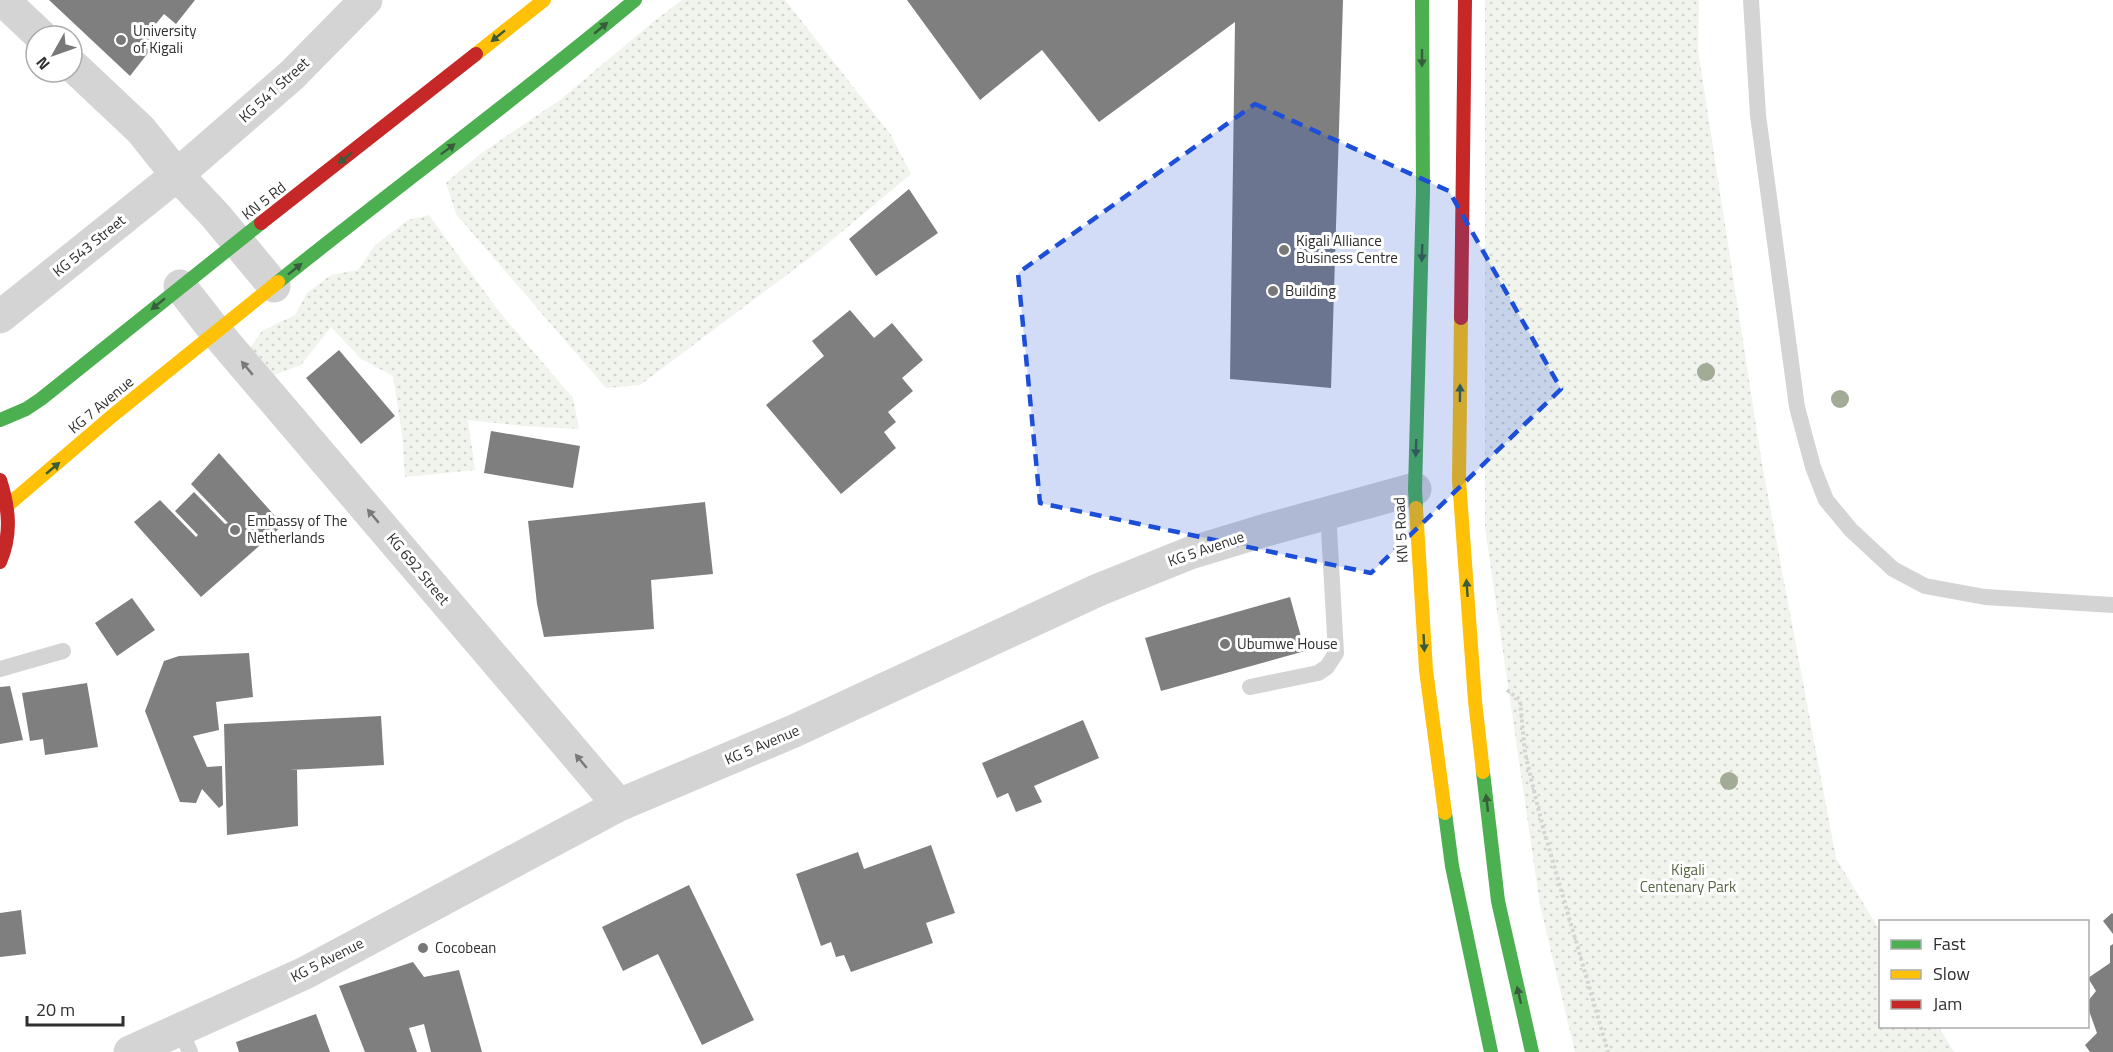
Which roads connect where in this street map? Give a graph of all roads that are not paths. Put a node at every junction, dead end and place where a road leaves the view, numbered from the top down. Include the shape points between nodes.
1 (3, 0) edge
2 (366, 0) edge
3 (544, 0) edge
4 (635, 0) edge
5 (1422, 0) edge
6 (1465, 0) edge
7 (1751, 0) edge
8 (28, 24) edge
9 (84, 76) edge
10 (177, 175) junction
11 (237, 242) junction
12 (180, 286) junction
13 (274, 286) junction
14 (0, 317) edge
15 (216, 332) junction
16 (0, 420) edge
17 (0, 480) edge
18 (1415, 489) junction
19 (8, 505) junction
20 (1328, 512) junction
21 (0, 562) edge
22 (2113, 605) edge
23 (63, 651) dead end
24 (0, 669) edge
25 (1250, 687) dead end
26 (619, 805) junction
27 (185, 1041) edge
28 (130, 1052) edge
29 (1491, 1052) edge
30 (1532, 1052) edge

1 - 8 street
2 - 10 street, KG 541 Street via 292,75
3 -> 11 main road, KN 5 Rd
13 -> 4 main road
5 -> 18 main road, KN 5 Road via 1423,192
30 -> 6 main road via 1498,901 1472,662 1459,480
7 - 22 lane via 1758,115 1797,407 1826,500 1893,569 1925,586 1985,597
9 - 10 street via 141,130
10 - 11 street
10 - 14 street, KG 543 Street
11 - 12 main road, KN 5 Rd
11 - 13 street
12 - 15 street, KG 692 Street
12 -> 16 main road, KN 5 Rd via 41,399
13 - 15 main road
19 -> 15 main road, KG 7 Avenue
26 -> 15 street, KG 692 Street
17 - 19 main road
18 - 20 street, KG 5 Avenue
18 -> 29 main road, KN 5 Road via 1426,670 1452,866
19 - 21 main road via 9,533
20 - 25 lane via 1336,654 1318,673
20 - 26 street, KG 5 Avenue via 1190,553 1098,590 794,731
23 - 24 lane
26 - 27 street, KG 5 Avenue
27 - 28 street, KG 5 Avenue

